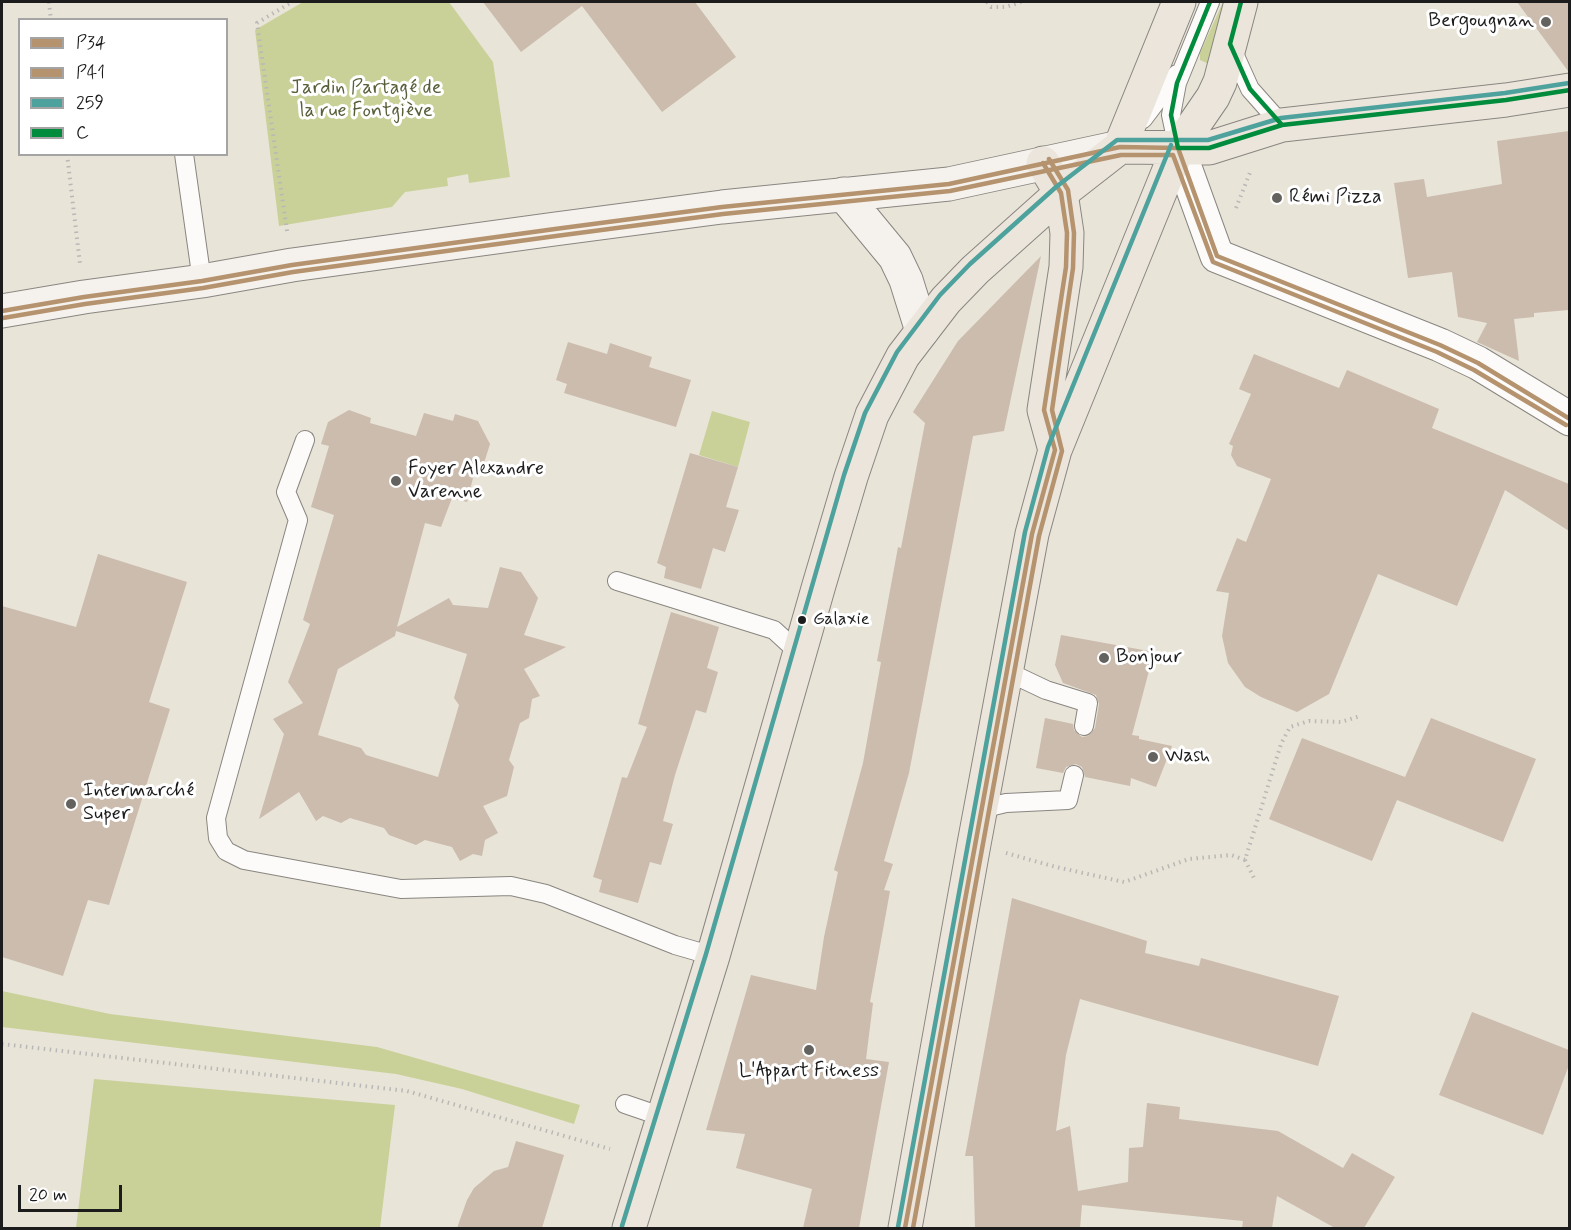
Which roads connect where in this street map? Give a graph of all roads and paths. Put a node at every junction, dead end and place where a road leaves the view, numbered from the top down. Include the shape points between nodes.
1 (49, 2) edge
2 (292, 2) edge
3 (987, 2) edge
4 (1021, 2) edge
5 (1179, 2) edge
6 (1210, 2) edge
7 (1241, 2) edge
8 (51, 18) edge
9 (1230, 44) junction
10 (1184, 66) junction
11 (1569, 90) edge
12 (1282, 125) junction
13 (1239, 138) junction
14 (1120, 147) junction
15 (1178, 147) junction
16 (67, 156) edge
17 (183, 156) edge
18 (1043, 163) junction
19 (1061, 193) junction
20 (843, 194) junction
21 (1217, 256) junction
22 (292, 265) junction
23 (202, 281) junction
24 (84, 297) junction
25 (2, 312) edge
26 (922, 331) junction
27 (1569, 419) edge
28 (305, 440) dead end
29 (1055, 450) junction
30 (618, 581) dead end
31 (799, 653) junction
32 (1006, 671) junction
33 (1360, 716) dead end
34 (1084, 726) dead end
35 (1074, 775) dead end
36 (981, 808) junction
37 (974, 844) junction
38 (1245, 860) junction
39 (1254, 878) dead end
40 (713, 956) junction
41 (2, 1044) edge
42 (625, 1104) dead end
43 (663, 1117) junction
44 (610, 1149) dead end
45 (628, 1228) edge
46 (905, 1228) edge

1 - 8 path
2 - 22 path via 257,22
3 - 4 path via 991,7
5 - 14 main road
6 - 10 lane
7 - 9 main road
9 - 12 lane via 1250,89
9 - 15 main road via 1213,97
10 - 14 lane
10 - 15 lane via 1171,115
11 - 12 main road
12 - 13 main road
13 - 15 main road via 1209,148
13 - 21 path via 1251,170
14 - 15 main road
14 - 18 main road
14 - 19 main road
15 - 21 street
15 - 29 main road
16 - 24 path
17 - 23 lane
18 - 19 main road
18 - 20 main road via 949,184
19 - 26 main road via 975,270
19 - 29 main road via 1066,267 1044,410
20 - 22 main road
20 - 26 main road via 895,257
21 - 27 street via 1440,345 1478,363
22 - 23 main road
23 - 24 main road
24 - 25 main road
26 - 31 main road via 903,356 872,415
28 - 40 lane via 286,492 298,520 216,818 218,838 226,851 244,860 401,889 512,886 546,894
29 - 32 main road via 1032,534
30 - 31 lane via 774,630
31 - 40 main road
32 - 34 lane via 1046,690 1088,703
32 - 36 main road
33 - 38 path via 1290,727 1281,744
35 - 36 lane via 1068,800
36 - 37 main road
37 - 38 path via 1124,882 1189,860 1231,855
37 - 46 main road
38 - 39 path
40 - 43 main road
41 - 44 path via 407,1091
42 - 43 lane
43 - 45 main road

